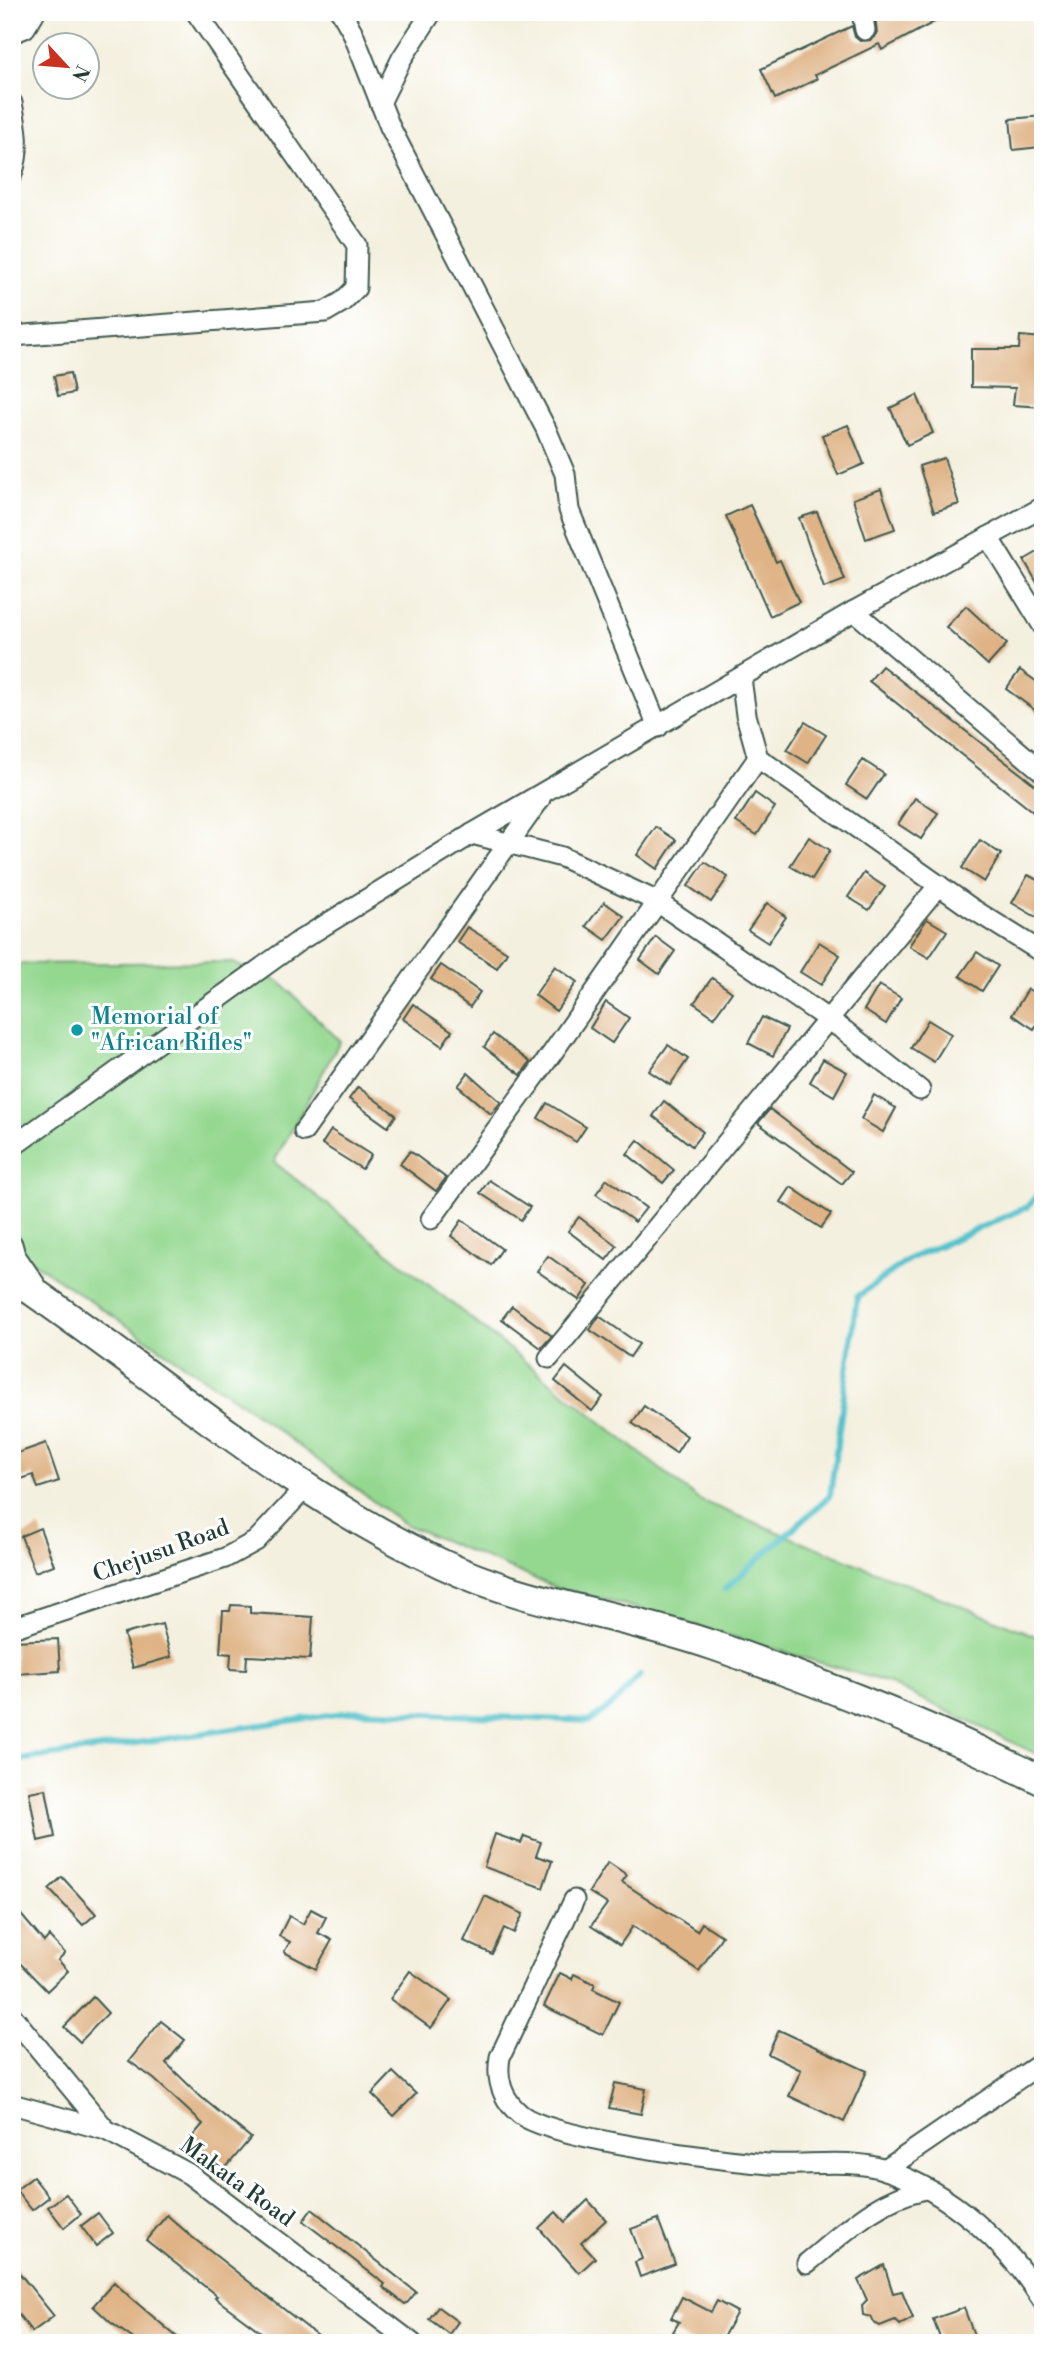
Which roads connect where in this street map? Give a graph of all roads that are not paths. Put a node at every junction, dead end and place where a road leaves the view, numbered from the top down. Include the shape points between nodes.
1 (34, 12) edge
2 (196, 12) edge
3 (341, 12) edge
4 (432, 12) edge
5 (12, 33) edge
6 (12, 103) edge
7 (380, 103) junction
8 (12, 174) edge
9 (12, 336) edge
10 (1043, 507) edge
11 (988, 537) junction
12 (854, 611) junction
13 (1043, 626) edge
14 (741, 678) junction
15 (658, 727) junction
16 (758, 758) junction
17 (1043, 772) edge
18 (543, 795) junction
19 (472, 834) junction
20 (510, 842) junction
21 (939, 886) junction
22 (656, 901) junction
23 (1043, 953) edge
24 (830, 1021) junction
25 (920, 1090) dead end
26 (304, 1131) dead end
27 (12, 1147) edge
28 (431, 1219) dead end
29 (12, 1244) edge
30 (12, 1277) edge
31 (46, 1299) junction
32 (549, 1358) dead end
33 (305, 1488) junction
34 (12, 1628) edge
35 (1043, 1781) edge
36 (574, 1900) dead end
37 (12, 2016) edge
38 (1043, 2062) edge
39 (12, 2104) edge
40 (106, 2130) junction
41 (889, 2172) junction
42 (925, 2189) junction
43 (888, 2200) junction
44 (807, 2263) dead end
45 (1043, 2301) edge
46 (412, 2343) edge

1 - 5 street via 25,28
2 - 9 street via 357,245 356,288 325,312
3 - 7 street
4 - 7 street
6 - 8 street via 18,133
7 - 15 street via 546,429 565,474 569,510
10 - 11 street
11 - 12 street
11 - 13 street
12 - 14 street
12 - 17 street
14 - 15 street
14 - 16 street
15 - 18 street
16 - 21 street
16 - 22 street
18 - 19 street
18 - 20 street
19 - 20 street
19 - 27 street via 299,941
20 - 22 street via 562,857
20 - 26 street
21 - 23 street
21 - 24 street
22 - 24 street
22 - 28 street
24 - 25 street
24 - 32 street via 726,1140
29 - 31 street
30 - 31 highway
31 - 33 highway
33 - 34 street, Chejusu Road via 256,1541 225,1558
33 - 35 highway via 478,1580 715,1646 850,1694
36 - 41 street via 500,2057 497,2077 521,2114 574,2134 700,2156 767,2164 860,2165
37 - 40 street
38 - 41 street
39 - 40 street, Makata Road
40 - 46 street, Makata Road via 189,2174
41 - 42 street
41 - 43 street
42 - 43 street
42 - 45 street via 957,2207 998,2243
43 - 44 street

